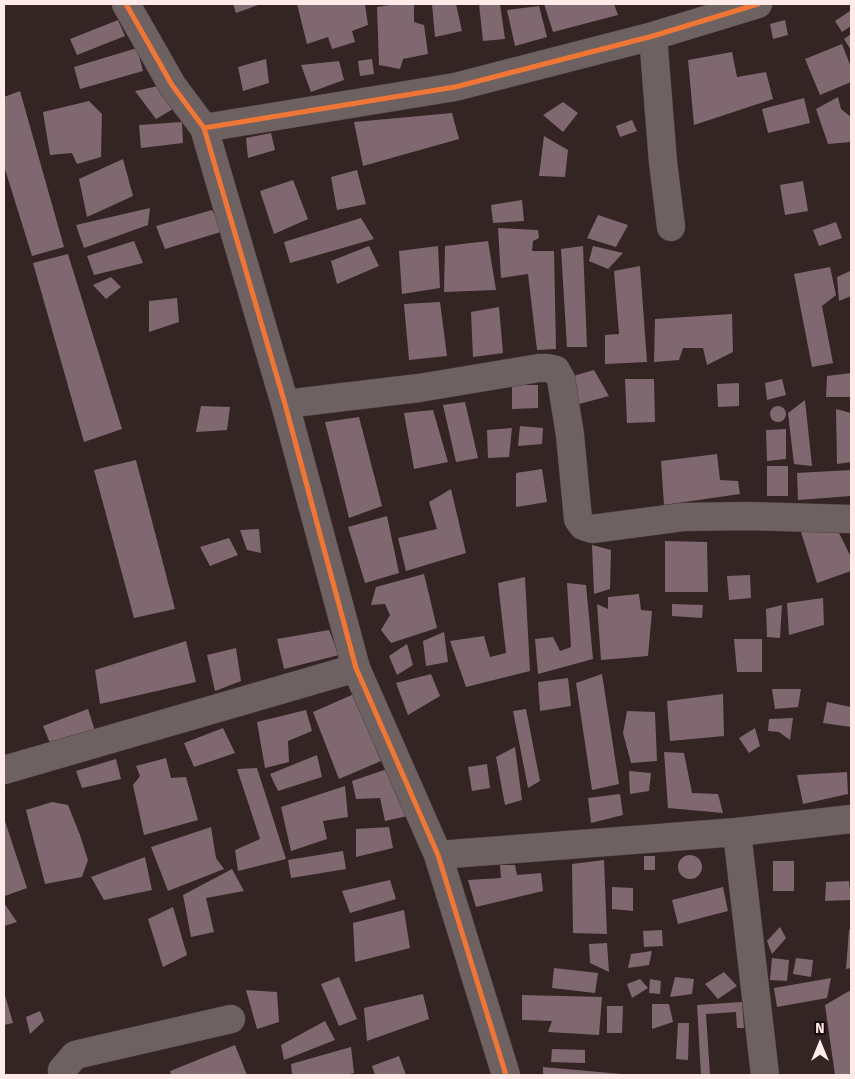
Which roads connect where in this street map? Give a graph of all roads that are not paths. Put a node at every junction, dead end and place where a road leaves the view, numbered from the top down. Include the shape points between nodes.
1 (126, 4) edge
2 (758, 4) edge
3 (652, 36) junction
4 (204, 128) junction
5 (671, 227) dead end
6 (285, 404) junction
7 (851, 519) edge
8 (356, 668) junction
9 (4, 770) edge
10 (851, 819) edge
11 (738, 832) junction
12 (438, 855) junction
13 (231, 1019) dead end
14 (62, 1075) edge
15 (506, 1075) edge
16 (765, 1075) edge

1 - 4 street via 172,85
2 - 3 street
3 - 4 street via 455,87
3 - 5 street
4 - 6 street
6 - 7 street via 547,368 556,370 561,379 578,519 582,526 592,529 683,517
6 - 8 street
8 - 9 street
8 - 12 street
10 - 11 street
11 - 12 street
11 - 16 street
12 - 15 street
13 - 14 street via 75,1055 62,1070

